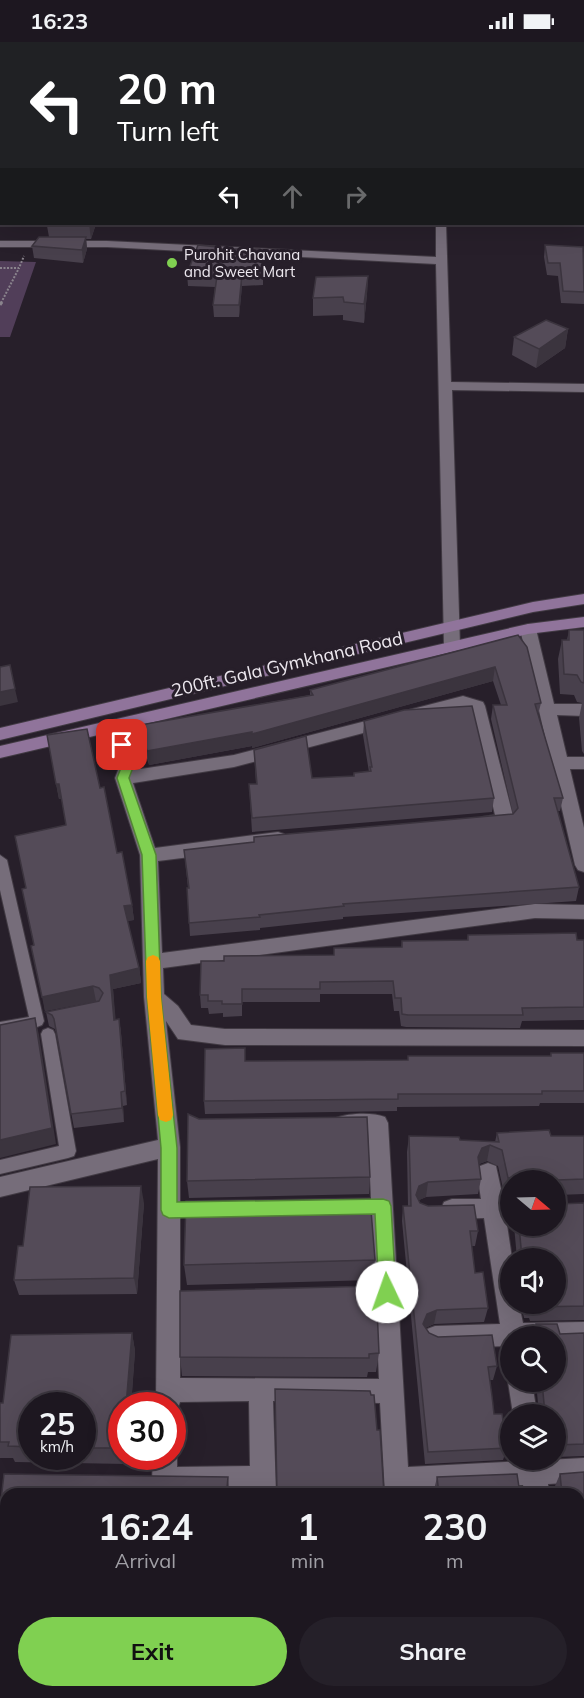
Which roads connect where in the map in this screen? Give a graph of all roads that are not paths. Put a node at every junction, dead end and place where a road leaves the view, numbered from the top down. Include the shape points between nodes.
1 (441, 225) edge
2 (0, 244) edge
3 (443, 261) junction
4 (447, 386) junction
5 (584, 388) edge
6 (584, 599) edge
7 (584, 622) edge
8 (451, 627) junction
9 (528, 629) junction
10 (452, 646) junction
11 (548, 709) junction
12 (584, 710) edge
13 (115, 725) junction
14 (0, 734) edge
15 (0, 753) edge
16 (584, 763) edge
17 (560, 764) junction
18 (123, 778) junction
19 (471, 823) edge
20 (299, 837) edge
21 (149, 855) junction
22 (0, 860) edge
23 (584, 865) edge
24 (584, 912) edge
25 (153, 962) junction
26 (154, 997) junction
27 (44, 1024) junction
28 (0, 1028) edge
29 (584, 1038) edge
30 (319, 1124) edge
31 (169, 1148) junction
32 (0, 1167) edge
33 (488, 1173) dead end
34 (0, 1187) edge
35 (500, 1203) edge
36 (359, 1206) edge
37 (383, 1206) junction
38 (500, 1208) edge
39 (427, 1209) edge
40 (169, 1210) junction
41 (192, 1210) edge
42 (504, 1236) edge
43 (387, 1292) junction
44 (364, 1293) edge
45 (169, 1298) junction
46 (192, 1298) edge
47 (512, 1326) edge
48 (584, 1333) edge
49 (566, 1334) edge
50 (500, 1335) edge
51 (435, 1337) edge
52 (261, 1389) junction
53 (392, 1391) junction
54 (168, 1392) edge
55 (186, 1396) edge
56 (584, 1470) edge
57 (156, 1472) edge
58 (534, 1475) edge
59 (263, 1486) edge
60 (405, 1486) edge

1 - 3 street
2 - 3 street via 107,244
3 - 4 street
4 - 5 street
4 - 8 street
6 - 8 street
7 - 9 street, 200ft. Gala Gymkhana Road
8 - 10 street
8 - 14 street
9 - 10 street, 200ft. Gala Gymkhana Road
9 - 11 street
10 - 13 street, 200ft. Gala Gymkhana Road
11 - 12 street
11 - 17 street
13 - 15 street, 200ft. Gala Gymkhana Road
13 - 18 street via 128,765
16 - 17 street
17 - 23 street
18 - 19 street via 234,761 463,701 477,706 506,820
18 - 21 street
20 - 21 street
21 - 25 street
22 - 27 lane
24 - 25 street via 535,911
25 - 26 street
26 - 29 street via 171,1012 185,1034
26 - 31 street
27 - 28 lane
27 - 32 lane via 68,1151
30 - 37 street via 378,1123
31 - 34 street
31 - 40 street
33 - 35 street
36 - 37 street
37 - 43 street
38 - 39 street
40 - 41 street
40 - 45 street
42 - 47 street
43 - 44 street
43 - 53 street
45 - 46 street
45 - 54 street
48 - 49 street
50 - 51 street
52 - 53 street
52 - 55 street
52 - 59 street
53 - 60 street
56 - 58 street
57 - 59 street
58 - 60 street

